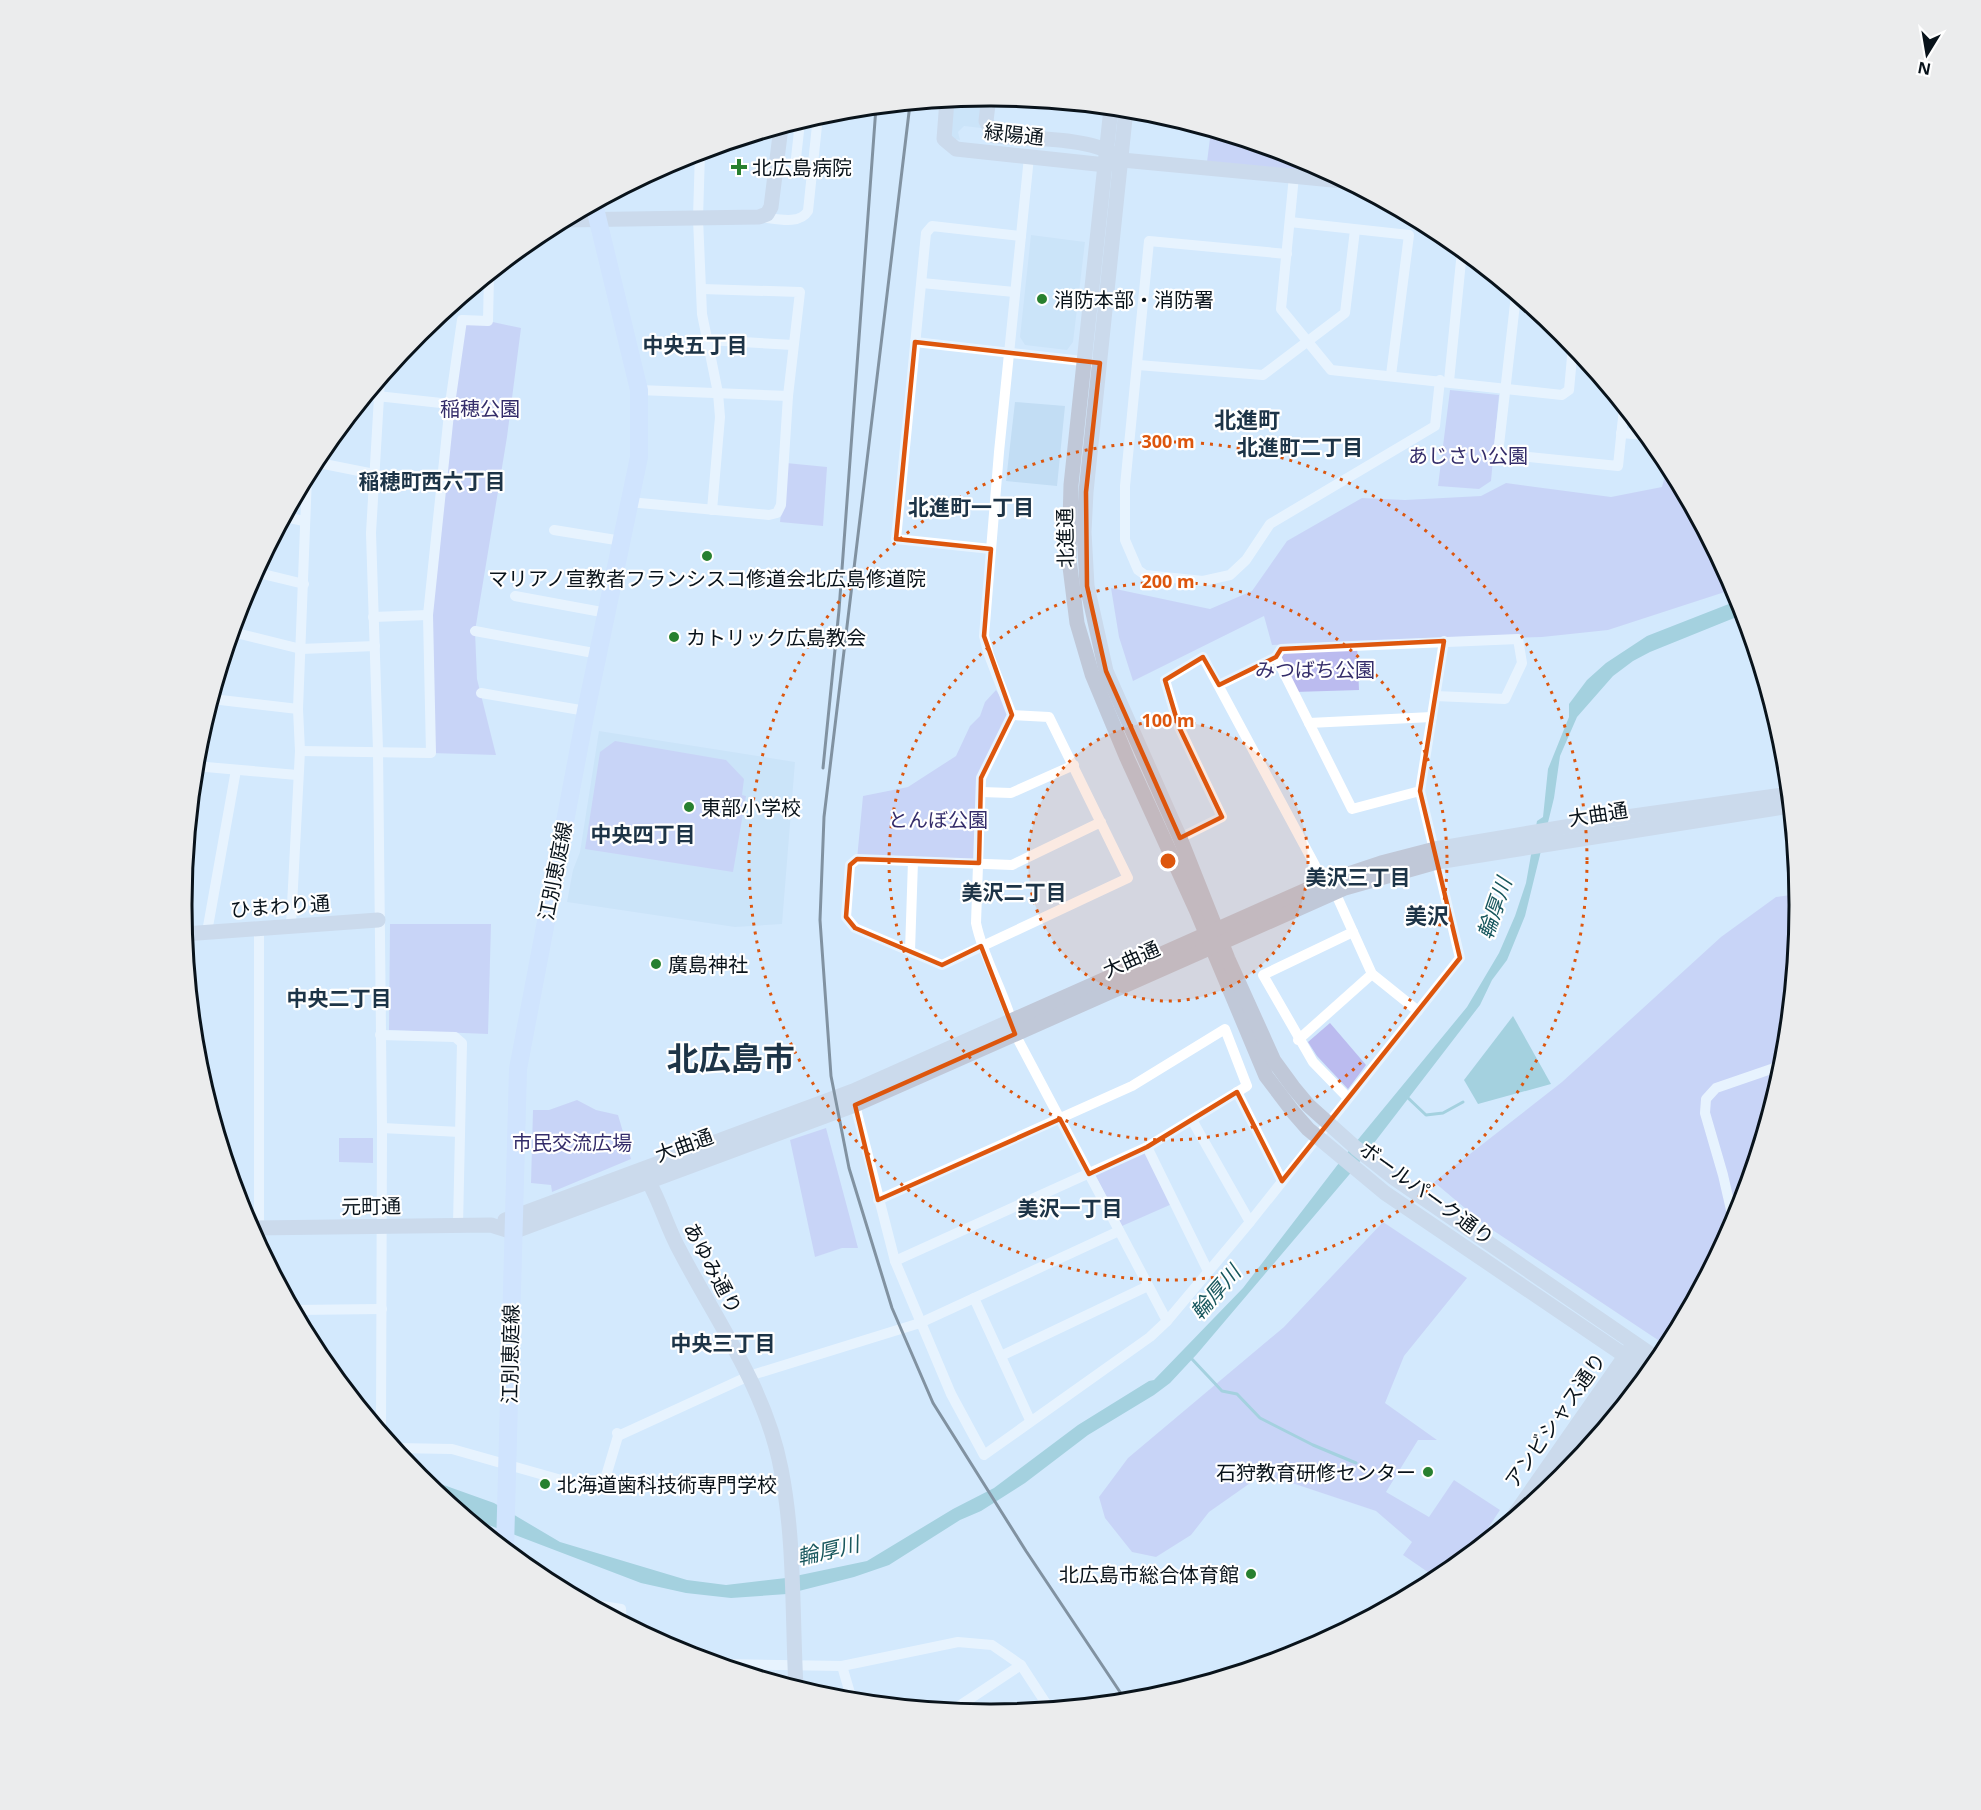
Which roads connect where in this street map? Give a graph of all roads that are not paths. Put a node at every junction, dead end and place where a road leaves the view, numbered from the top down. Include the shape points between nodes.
1 (988, 106) edge
2 (946, 108) edge
3 (1110, 116) edge
4 (1125, 118) edge
5 (817, 126) edge
6 (799, 130) edge
7 (780, 135) edge
8 (1029, 157) junction
9 (1106, 158) junction
10 (1122, 160) junction
11 (700, 162) edge
12 (813, 169) junction
13 (1294, 176) junction
14 (1322, 179) edge
15 (596, 212) edge
16 (759, 217) junction
17 (698, 218) junction
18 (1290, 222) junction
19 (1355, 230) junction
20 (1021, 236) junction
21 (1287, 254) junction
22 (1461, 260) edge
23 (922, 283) junction
24 (489, 285) edge
25 (702, 289) junction
26 (1014, 292) junction
27 (1515, 303) edge
28 (707, 340) junction
29 (915, 342) junction
30 (1309, 342) junction
31 (793, 345) junction
32 (1009, 353) junction
33 (1572, 358) edge
34 (1093, 362) junction
35 (1138, 365) junction
36 (1391, 375) junction
37 (1444, 380) junction
38 (1507, 388) junction
39 (639, 390) junction
40 (718, 393) junction
41 (376, 396) edge
42 (788, 396) junction
43 (373, 400) edge
44 (450, 404) junction
45 (1623, 418) edge
46 (1621, 433) junction
47 (1635, 434) edge
48 (325, 464) edge
49 (374, 474) junction
50 (306, 495) edge
51 (629, 502) junction
52 (712, 510) junction
53 (292, 519) edge
54 (304, 522) junction
55 (554, 530) dead end
56 (621, 541) junction
57 (991, 549) junction
58 (264, 574) edge
59 (304, 584) junction
60 (515, 597) dead end
61 (607, 613) junction
62 (428, 615) junction
63 (373, 617) junction
64 (476, 631) dead end
65 (239, 634) edge
66 (1444, 641) junction
67 (375, 646) junction
68 (301, 649) junction
69 (599, 654) junction
70 (1276, 657) junction
71 (1219, 685) junction
72 (481, 693) dead end
73 (1436, 696) junction
74 (219, 700) edge
75 (298, 709) junction
76 (586, 711) junction
77 (1012, 715) junction
78 (1432, 717) junction
79 (1309, 723) junction
80 (378, 750) junction
81 (300, 751) junction
82 (1074, 765) junction
83 (204, 767) edge
84 (236, 770) junction
85 (297, 775) junction
86 (1420, 791) junction
87 (981, 792) junction
88 (1781, 795) edge
89 (1783, 807) edge
90 (1101, 822) junction
91 (1567, 834) junction
92 (1180, 838) junction
93 (1436, 856) junction
94 (913, 861) junction
95 (979, 862) junction
96 (1329, 887) junction
97 (378, 920) junction
98 (291, 926) junction
99 (259, 928) junction
100 (207, 932) junction
101 (1353, 932) junction
102 (193, 933) edge
103 (1213, 938) junction
104 (981, 946) junction
105 (910, 951) junction
106 (1372, 974) junction
107 (1418, 1011) junction
108 (1014, 1027) junction
109 (380, 1035) junction
110 (1298, 1040) junction
111 (1772, 1069) edge
112 (1237, 1092) junction
113 (1348, 1098) junction
114 (855, 1105) junction
115 (1060, 1119) junction
116 (1192, 1120) junction
117 (382, 1128) junction
118 (460, 1132) junction
119 (1147, 1147) junction
120 (1089, 1174) junction
121 (645, 1175) junction
122 (1282, 1181) junction
123 (878, 1200) junction
124 (1730, 1206) edge
125 (255, 1216) edge
126 (1250, 1222) junction
127 (513, 1224) junction
128 (381, 1226) junction
129 (458, 1226) junction
130 (261, 1228) edge
131 (1119, 1231) junction
132 (895, 1262) junction
133 (1208, 1271) junction
134 (1148, 1286) junction
135 (974, 1298) junction
136 (382, 1309) junction
137 (303, 1310) edge
138 (1167, 1322) junction
139 (920, 1323) junction
140 (1639, 1346) junction
141 (1650, 1354) edge
142 (1001, 1356) junction
143 (1631, 1359) junction
144 (1641, 1367) edge
145 (749, 1376) junction
146 (381, 1420) edge
147 (1030, 1420) junction
148 (406, 1448) edge
149 (1575, 1449) edge
150 (507, 1465) junction
151 (1533, 1490) edge
152 (505, 1539) edge
153 (745, 1664) edge
154 (794, 1665) junction
155 (1021, 1665) junction
156 (842, 1666) junction
157 (795, 1679) edge
158 (849, 1691) edge
159 (1045, 1702) edge
160 (964, 1703) edge

1 - 9 street, 緑陽通 via 986,122 994,136 1083,145
2 - 8 street, 緑陽通 via 944,139 949,146
3 - 9 street, 北進通
4 - 10 street, 北進通
5 - 12 street
6 - 12 street via 795,167
7 - 16 street via 771,207
8 - 9 street, 緑陽通
8 - 20 street
9 - 10 street, 緑陽通
9 - 34 street, 北進通
10 - 13 street, 緑陽通
10 - 34 street, 北進通
11 - 17 street
12 - 16 street via 805,216 796,220
13 - 14 street, 緑陽通
13 - 18 street
15 - 17 street
15 - 39 main road, 江別恵庭線
16 - 17 street
17 - 25 street
18 - 19 street
18 - 21 street
19 - 30 street via 1345,313
19 - 36 street via 1409,235
20 - 23 street via 932,226 926,233
20 - 26 street
21 - 30 street via 1281,309
21 - 35 street via 1149,241
22 - 37 street
23 - 26 street
23 - 29 street
24 - 44 street via 488,321 462,320
25 - 28 street
25 - 31 street via 800,292
26 - 32 street
27 - 38 street
28 - 31 street
28 - 40 street
29 - 32 street
29 - 57 street via 896,539
30 - 35 street via 1263,375
30 - 36 street via 1331,370
31 - 42 street
32 - 34 street
32 - 57 street
33 - 38 street via 1569,390 1562,394
34 - 92 street, 北進通 via 1083,532 1087,586 1106,671
34 - 103 street, 北進通 via 1068,528 1077,623 1092,674
35 - 37 street via 1125,486 1125,540 1138,570 1145,575 1203,581 1230,575 1246,560 1270,524 1435,426
36 - 37 street
37 - 38 street
38 - 46 street via 1498,453 1618,466
39 - 40 street
39 - 51 main road, 江別恵庭線 via 639,457
40 - 42 street
40 - 52 street via 720,417
41 - 44 street
42 - 52 street via 781,506 777,513
43 - 49 street
44 - 62 street
45 - 46 street
46 - 47 street
48 - 49 street
49 - 63 street
50 - 54 street
51 - 52 street
51 - 56 main road, 江別恵庭線
53 - 54 street
54 - 59 street
55 - 56 street
56 - 61 main road, 江別恵庭線
57 - 77 street via 984,636
58 - 59 street
59 - 68 street
60 - 61 street
61 - 69 main road, 江別恵庭線
62 - 63 street
62 - 80 street via 431,753
63 - 67 street
64 - 69 street
65 - 68 street
66 - 70 street via 1281,649
66 - 73 street
66 - 73 street via 1518,639 1522,663 1504,699
67 - 68 street
67 - 80 street
68 - 75 street
69 - 76 main road, 江別恵庭線
70 - 71 street
70 - 79 street
71 - 92 street via 1203,657 1165,680 1179,727 1222,817
71 - 96 street
72 - 76 street
73 - 78 street
74 - 75 street
75 - 81 street
76 - 127 main road, 江別恵庭線 via 518,1069
77 - 82 street via 1048,717
77 - 87 street via 981,778
78 - 79 street
78 - 86 street
79 - 86 street via 1352,809
80 - 81 street
80 - 97 street
81 - 85 street
82 - 87 street via 1011,793
82 - 90 street
83 - 84 street
84 - 85 street
84 - 100 street
85 - 98 street
86 - 93 street
87 - 95 street
88 - 91 street, 大曲通
89 - 91 street, 大曲通
90 - 95 street via 1011,865
90 - 104 street via 1128,878
91 - 93 street, 大曲通
92 - 103 street, 北進通
93 - 96 street, 大曲通 via 1386,875
93 - 107 street via 1460,958
94 - 95 street
94 - 105 street
94 - 105 street via 857,859 850,865 846,917 855,928
95 - 104 street via 976,923
96 - 101 street
96 - 103 street, 大曲通
97 - 98 street, ひまわり通
97 - 109 street
98 - 99 street, ひまわり通
99 - 100 street, ひまわり通
99 - 125 street
100 - 102 street, ひまわり通
101 - 106 street
101 - 110 street via 1263,975
103 - 108 street, 大曲通
103 - 140 street, ボールパーク通り via 1275,1061 1318,1114 1394,1178
103 - 143 street, ボールパーク通り via 1266,1076 1308,1129 1385,1193
104 - 105 street via 942,965
104 - 108 street
106 - 107 street
106 - 110 street
107 - 113 street
108 - 114 street, 大曲通
108 - 115 street
108 - 121 street, 大曲通
109 - 117 street
109 - 118 street via 455,1037 462,1042
110 - 113 street via 1313,1062
111 - 124 street via 1716,1088 1706,1099 1705,1113
112 - 115 street via 1247,1086 1225,1029 1132,1086
112 - 116 street
112 - 122 street
113 - 122 street
114 - 121 street, 大曲通
114 - 123 street
115 - 120 street
115 - 123 street
116 - 119 street
116 - 126 street
117 - 118 street
117 - 128 street
118 - 129 street
119 - 120 street
119 - 133 street
120 - 131 street
120 - 132 street
121 - 127 street, 大曲通
121 - 145 street, あゆみ通り via 667,1227
122 - 126 street
123 - 132 street
126 - 133 street
127 - 129 street, 元町通
127 - 150 main road, 江別恵庭線
128 - 129 street, 元町通
128 - 130 street, 元町通
128 - 136 street
131 - 134 street
131 - 135 street
132 - 139 street
133 - 138 street
134 - 138 street
134 - 142 street
135 - 139 street
135 - 142 street
136 - 137 street
136 - 146 street
138 - 147 street
139 - 145 street
139 - 147 street via 951,1394 984,1455
140 - 141 street, ボールパーク通り
140 - 143 street, アンビシャス通り
142 - 147 street
143 - 144 street, ボールパーク通り
143 - 149 street, アンビシャス通り
143 - 151 street, アンビシャス通り
145 - 150 street via 617,1434 603,1486 593,1489
145 - 154 street, あゆみ通り via 760,1397 782,1471
148 - 150 street via 452,1449
150 - 152 main road, 江別恵庭線
153 - 154 street
154 - 156 street
154 - 157 street
155 - 156 street via 992,1645 958,1642
155 - 159 street
155 - 160 street
156 - 158 street

